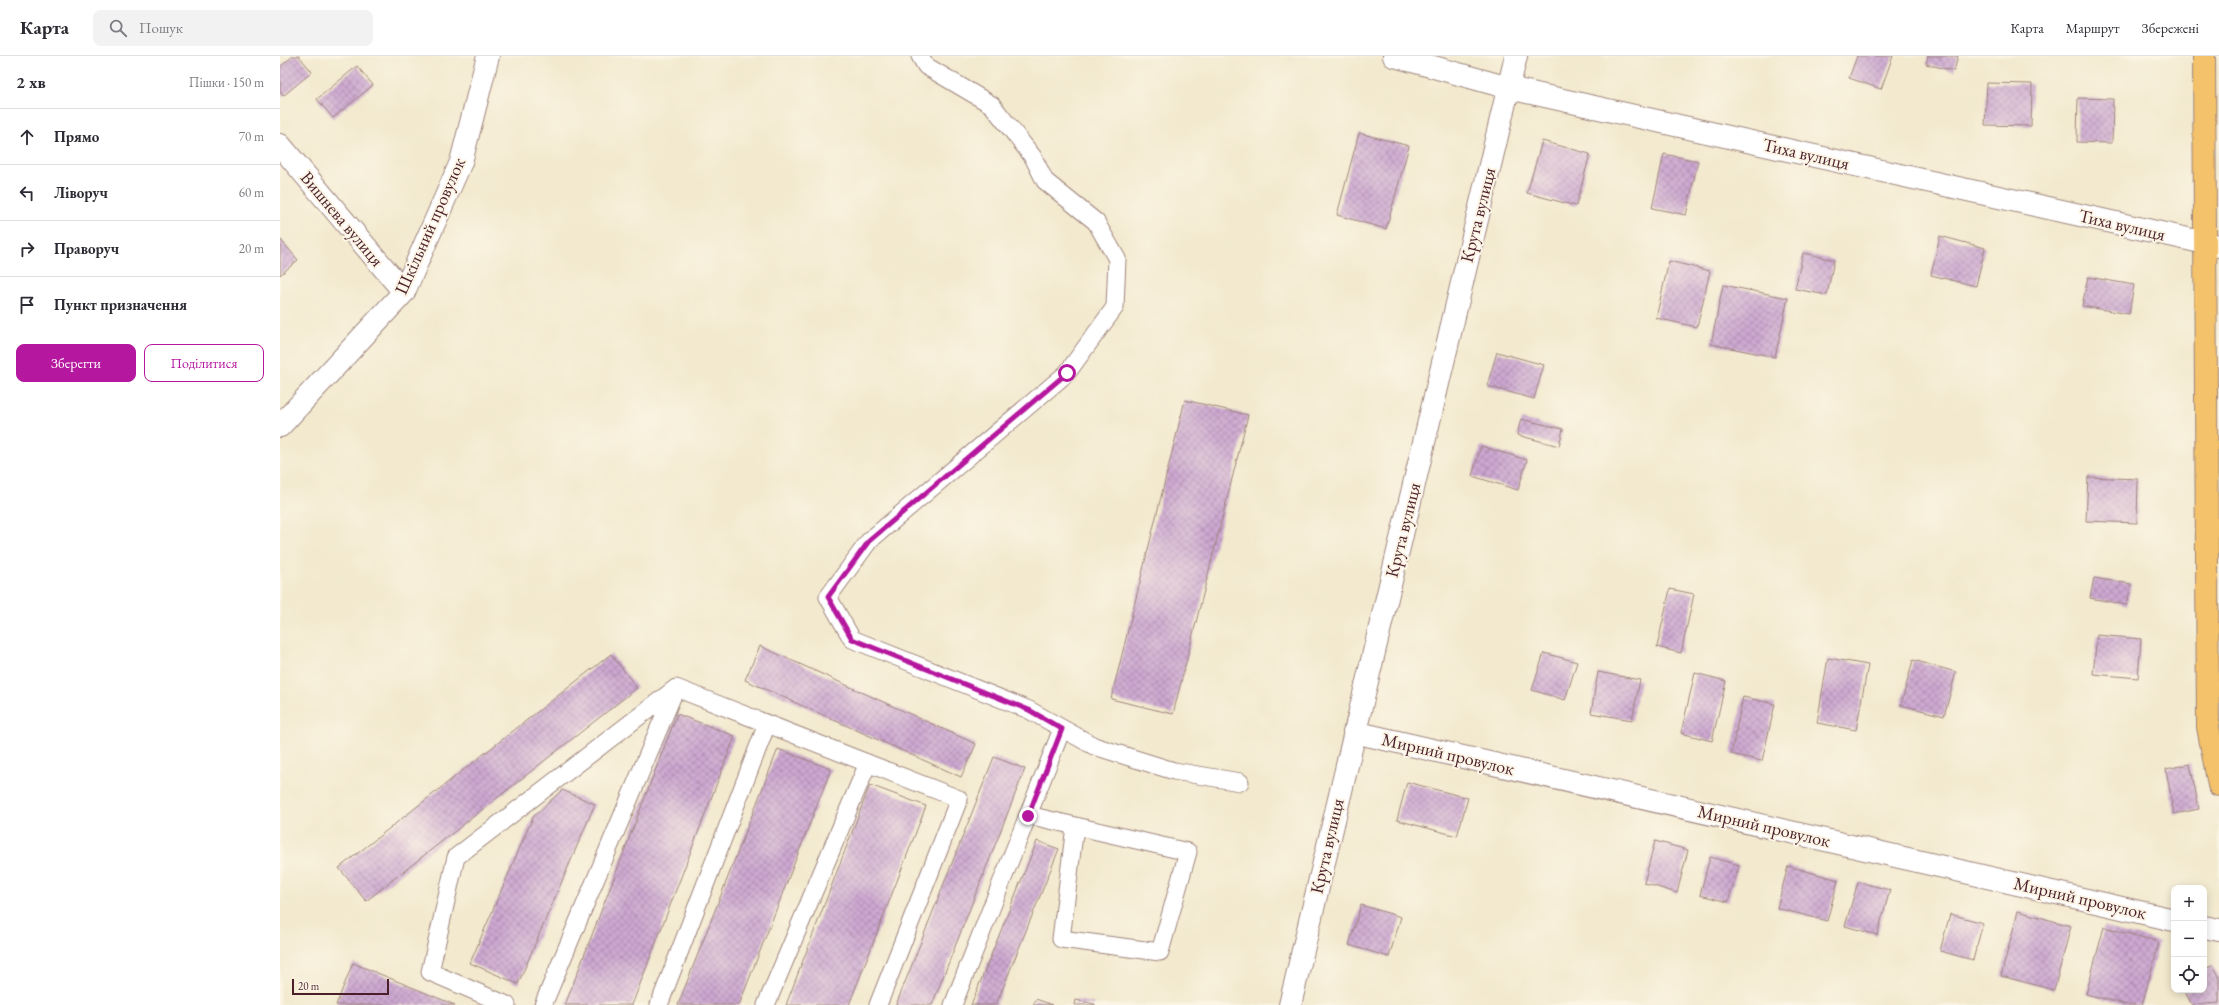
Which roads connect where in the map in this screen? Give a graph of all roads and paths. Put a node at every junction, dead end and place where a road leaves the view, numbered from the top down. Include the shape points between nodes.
1 (488, 56) edge
2 (920, 56) edge
3 (1394, 56) edge
4 (1516, 56) edge
5 (2204, 56) edge
6 (1509, 88) junction
7 (280, 145) edge
8 (2212, 245) edge
9 (404, 292) junction
10 (280, 426) edge
11 (676, 688) junction
12 (767, 724) junction
13 (1062, 729) junction
14 (1354, 732) junction
15 (868, 763) junction
16 (1240, 782) dead end
17 (2219, 785) edge
18 (1028, 816) junction
19 (1075, 826) junction
20 (2171, 919) edge
21 (2207, 928) edge
22 (2219, 930) edge
23 (507, 1005) edge
24 (543, 1005) edge
25 (659, 1005) edge
26 (766, 1005) edge
27 (878, 1005) edge
28 (953, 1005) edge
29 (1290, 1005) edge

1 - 9 street, Шкільний провулок via 461,162
2 - 13 lane via 926,66 992,105 1033,157 1045,182 1096,222 1117,259 1115,307 1067,373 869,541 828,597 852,639 1029,710
3 - 6 street, Тиха вулиця
4 - 6 street, Крута вулиця
5 - 8 main road
6 - 8 street, Тиха вулиця
6 - 14 street, Крута вулиця
7 - 9 street, Вишнева вулиця
8 - 17 main road via 2208,727
9 - 10 street, Шкільний провулок
11 - 12 lane
11 - 23 lane via 456,858 430,972
11 - 24 lane
12 - 15 lane
12 - 25 lane
13 - 16 lane via 1094,746 1174,771
13 - 18 lane
14 - 20 street, Мирний провулок
14 - 29 street, Крута вулиця
15 - 26 lane
15 - 27 lane via 959,799
18 - 19 lane
18 - 28 lane
19 - 19 lane via 1188,852 1160,952 1060,939
21 - 22 street

